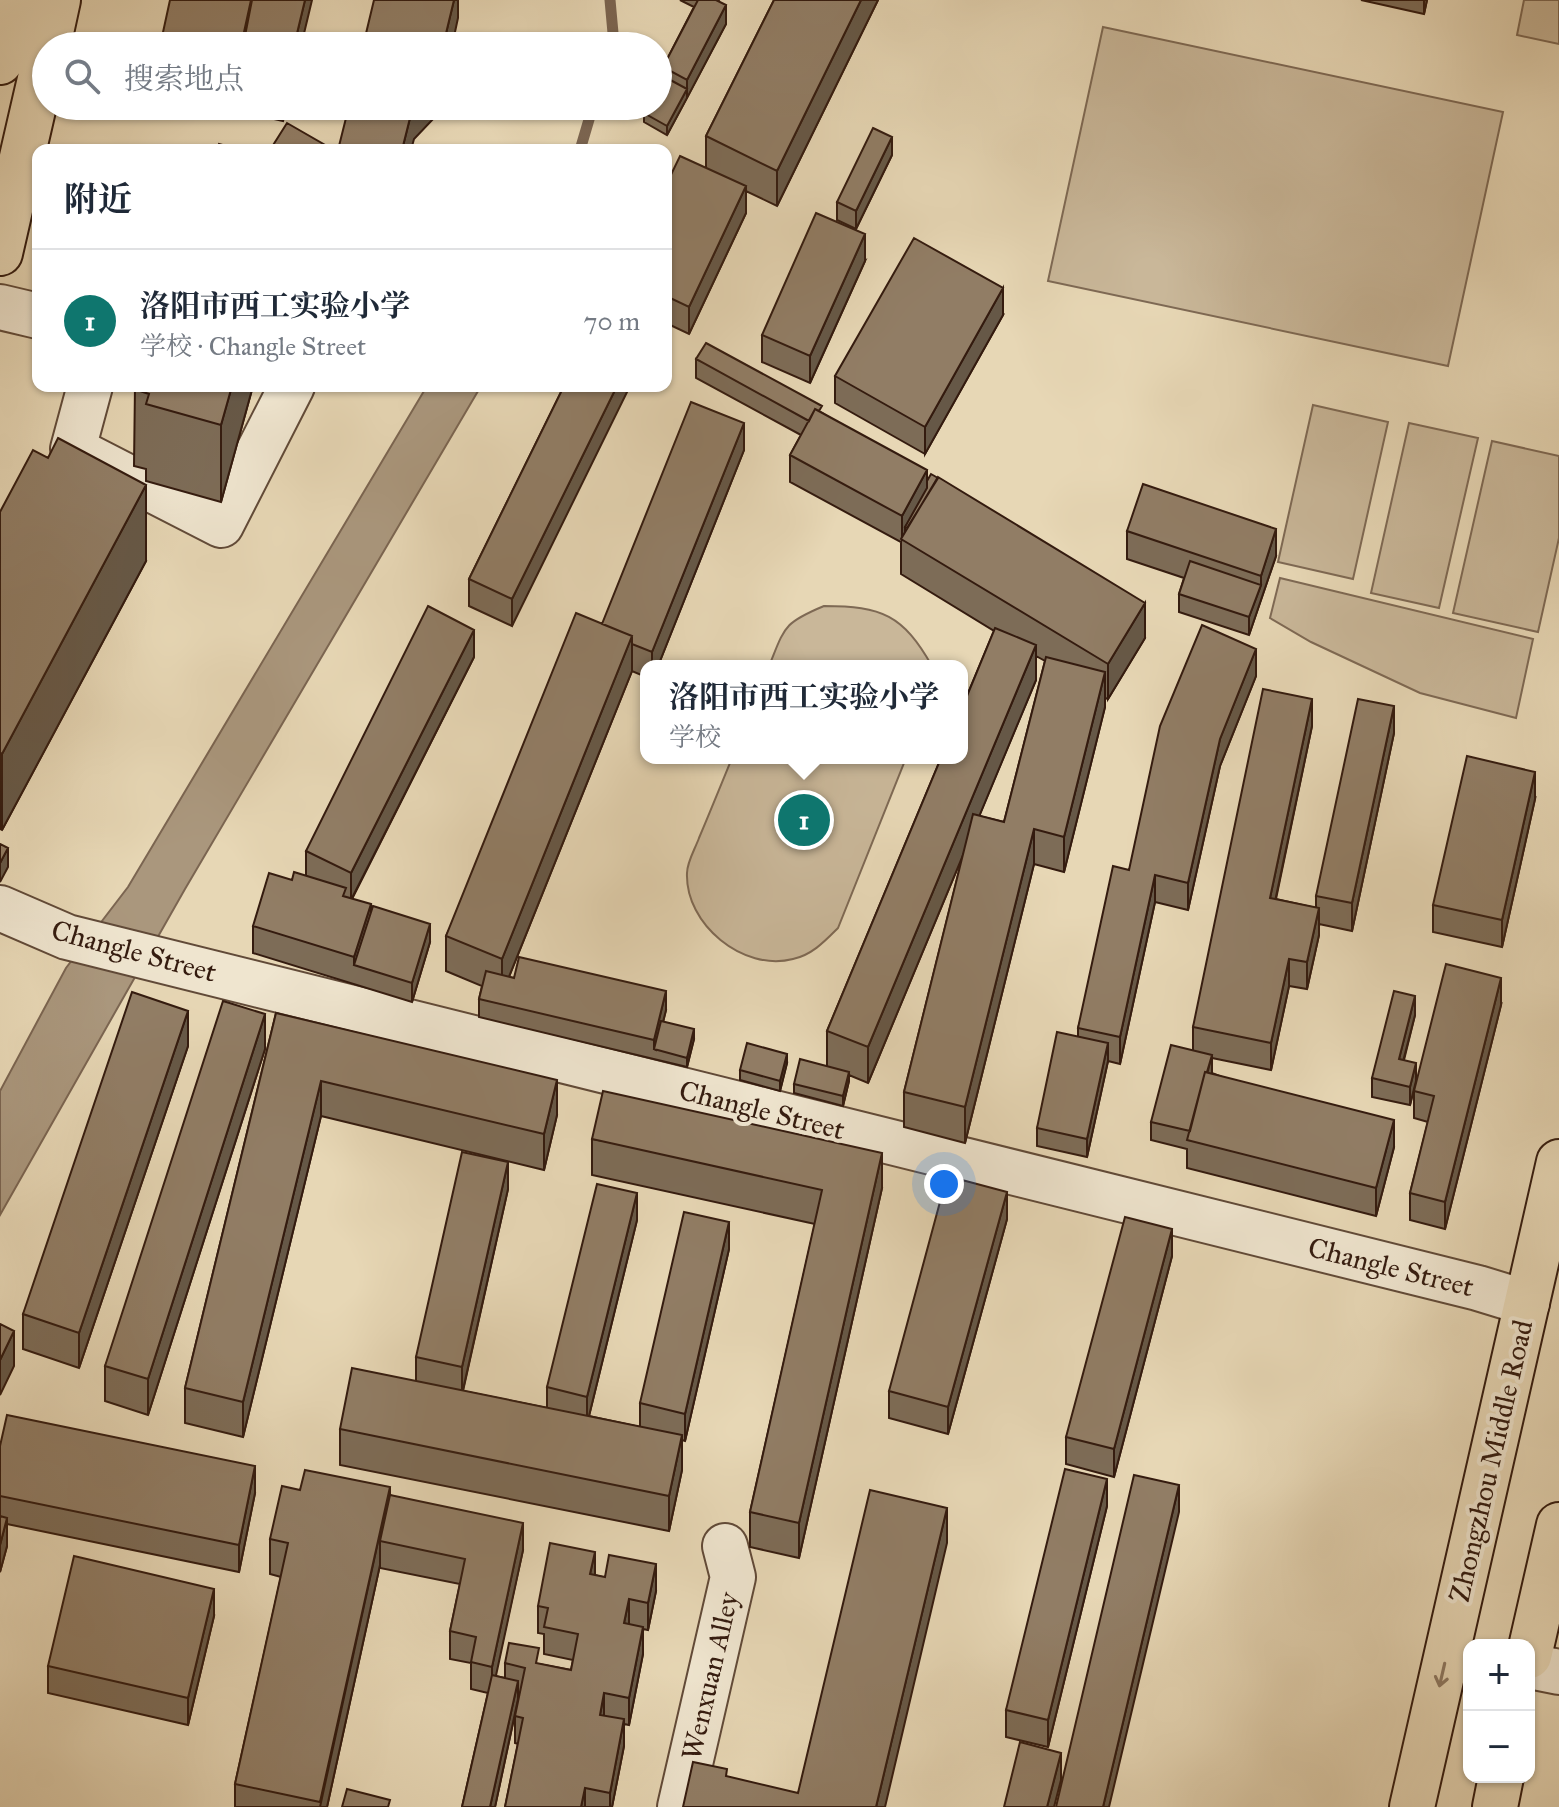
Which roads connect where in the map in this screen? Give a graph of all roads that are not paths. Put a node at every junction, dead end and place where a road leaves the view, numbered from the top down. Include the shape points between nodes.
1 (15, 0) edge
2 (58, 0) edge
3 (51, 32) edge
4 (0, 62) edge
5 (32, 114) edge
6 (0, 253) edge
7 (0, 307) edge
8 (32, 315) edge
9 (88, 392) edge
10 (289, 392) edge
11 (0, 908) edge
12 (1559, 1162) edge
13 (1527, 1303) junction
14 (1559, 1525) edge
15 (725, 1546) dead end
16 (1533, 1639) edge
17 (1535, 1667) edge
18 (1559, 1672) edge
19 (1500, 1783) edge
20 (680, 1807) edge
21 (1412, 1807) edge
22 (1495, 1807) edge

1 - 4 main road
2 - 3 main road
5 - 6 main road
7 - 8 street
9 - 10 street via 73,449 221,525
11 - 13 street, Changle Street via 67,937
12 - 13 main road, Zhongzhou Middle Road
13 -> 21 main road, Zhongzhou Middle Road
14 - 16 main road
15 - 20 street, Wenxuan Alley via 733,1577
17 - 18 street
19 - 22 main road

